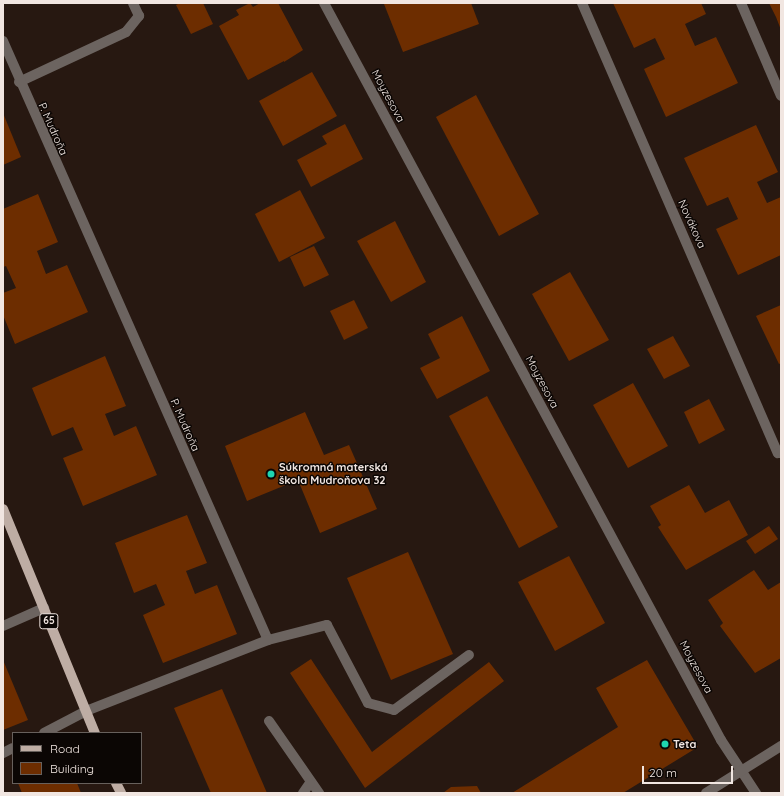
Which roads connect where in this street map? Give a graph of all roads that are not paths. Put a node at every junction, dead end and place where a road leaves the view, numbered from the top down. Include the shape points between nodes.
1 (134, 3) edge
2 (324, 3) edge
3 (582, 3) edge
4 (741, 3) edge
5 (3, 41) edge
6 (19, 82) junction
7 (781, 96) edge
8 (781, 453) edge
9 (3, 509) edge
10 (5, 521) edge
11 (44, 608) junction
12 (3, 626) edge
13 (268, 640) junction
14 (469, 655) dead end
15 (86, 710) junction
16 (269, 721) dead end
17 (46, 732) edge
18 (95, 732) edge
19 (781, 746) edge
20 (12, 748) edge
21 (3, 753) edge
22 (741, 771) junction
23 (310, 783) junction
24 (116, 784) edge
25 (121, 793) edge
26 (303, 793) edge
27 (318, 793) edge
28 (706, 793) edge
29 (756, 793) edge

1 - 6 street via 138,16 126,32
2 - 22 street, Moyzesova via 721,740
3 - 8 street, Novákova via 775,446
4 - 7 street
5 - 6 street, P. Mudroňa
6 - 13 street, P. Mudroňa
9 - 10 main road, 65
10 - 11 main road, 65
11 - 12 street
11 - 15 main road, 65
13 - 14 street via 327,625 368,703 394,710
13 - 15 street
15 - 17 street
15 - 18 main road, 65
16 - 23 street
19 - 22 street
20 - 21 street
22 - 28 street
22 - 29 street, Moyzesova
23 - 26 street
23 - 27 street
24 - 25 main road

